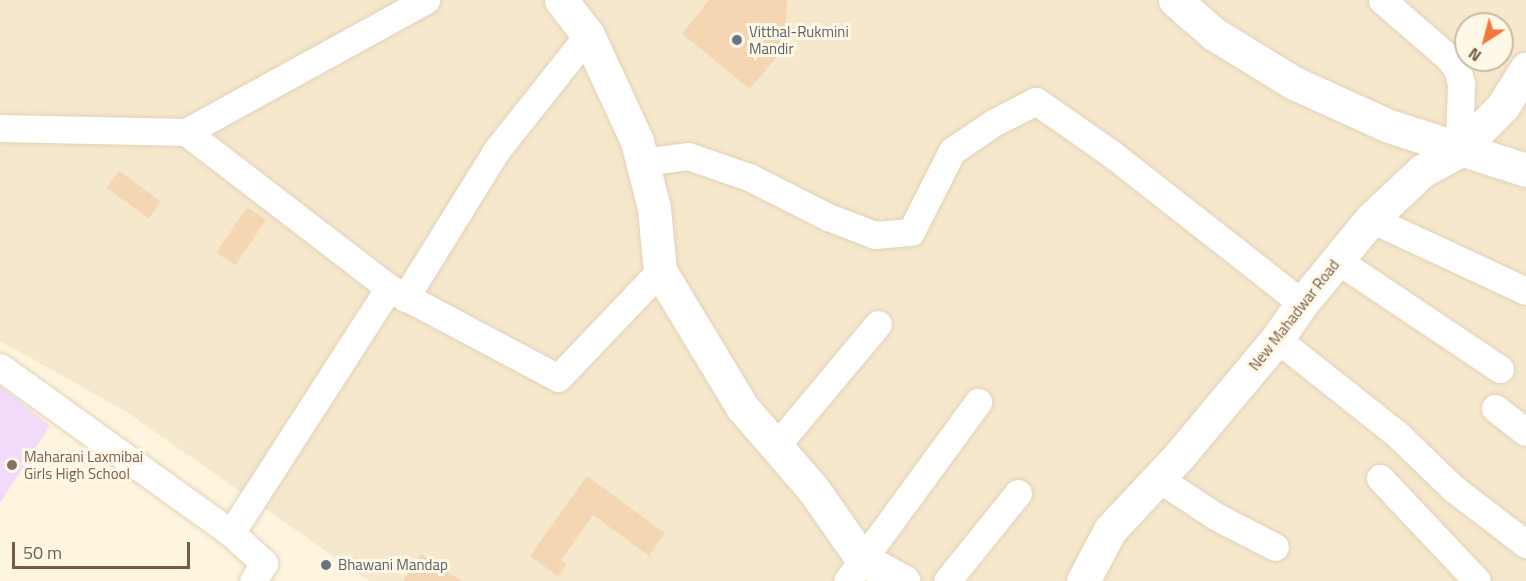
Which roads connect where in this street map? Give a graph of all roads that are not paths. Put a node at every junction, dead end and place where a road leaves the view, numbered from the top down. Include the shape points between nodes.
1 (426, 0) edge
2 (561, 0) edge
3 (1175, 0) edge
4 (1392, 3) edge
5 (588, 35) junction
6 (1526, 69) edge
7 (0, 128) edge
8 (195, 139) junction
9 (1459, 151) junction
10 (642, 162) junction
11 (1526, 170) edge
12 (1371, 219) junction
13 (1337, 260) junction
14 (660, 271) junction
15 (1526, 291) edge
16 (397, 293) junction
17 (1302, 303) junction
18 (878, 324) dead end
19 (1277, 339) junction
20 (0, 366) edge
21 (1500, 369) dead end
22 (978, 402) dead end
23 (1495, 408) dead end
24 (1526, 432) edge
25 (776, 446) junction
26 (1156, 477) junction
27 (1380, 478) dead end
28 (1018, 493) dead end
29 (231, 533) junction
30 (1526, 544) edge
31 (1275, 547) dead end
32 (855, 570) edge
33 (253, 581) edge
34 (903, 581) edge
35 (947, 581) edge
36 (1083, 581) edge
37 (1477, 581) edge

1 - 8 street
2 - 5 street
3 - 9 street via 1214,34 1294,83 1389,126
4 - 9 street via 1457,69 1461,83
5 - 10 street via 614,84
5 - 16 street via 496,151
6 - 9 street, New Mahadwar Road via 1503,106
7 - 8 street
8 - 16 street
9 - 11 street
9 - 12 street, New Mahadwar Road via 1422,171
10 - 14 street via 654,208
10 - 17 street via 688,156 750,177 828,217 875,235 911,232 952,152 993,123 1036,101 1113,155
12 - 13 street, New Mahadwar Road
12 - 15 street
13 - 17 street, New Mahadwar Road
13 - 21 street
14 - 16 street via 558,378
14 - 25 street via 742,407
16 - 29 street
17 - 19 street, New Mahadwar Road
18 - 25 street
19 - 26 street, New Mahadwar Road via 1179,456
19 - 30 street via 1398,435 1454,489
20 - 29 street
22 - 32 street
23 - 24 street
25 - 32 street via 813,489
26 - 31 street via 1217,517
26 - 36 street, New Mahadwar Road via 1110,530
27 - 37 street
28 - 35 street
29 - 33 street via 264,563
32 - 34 street

